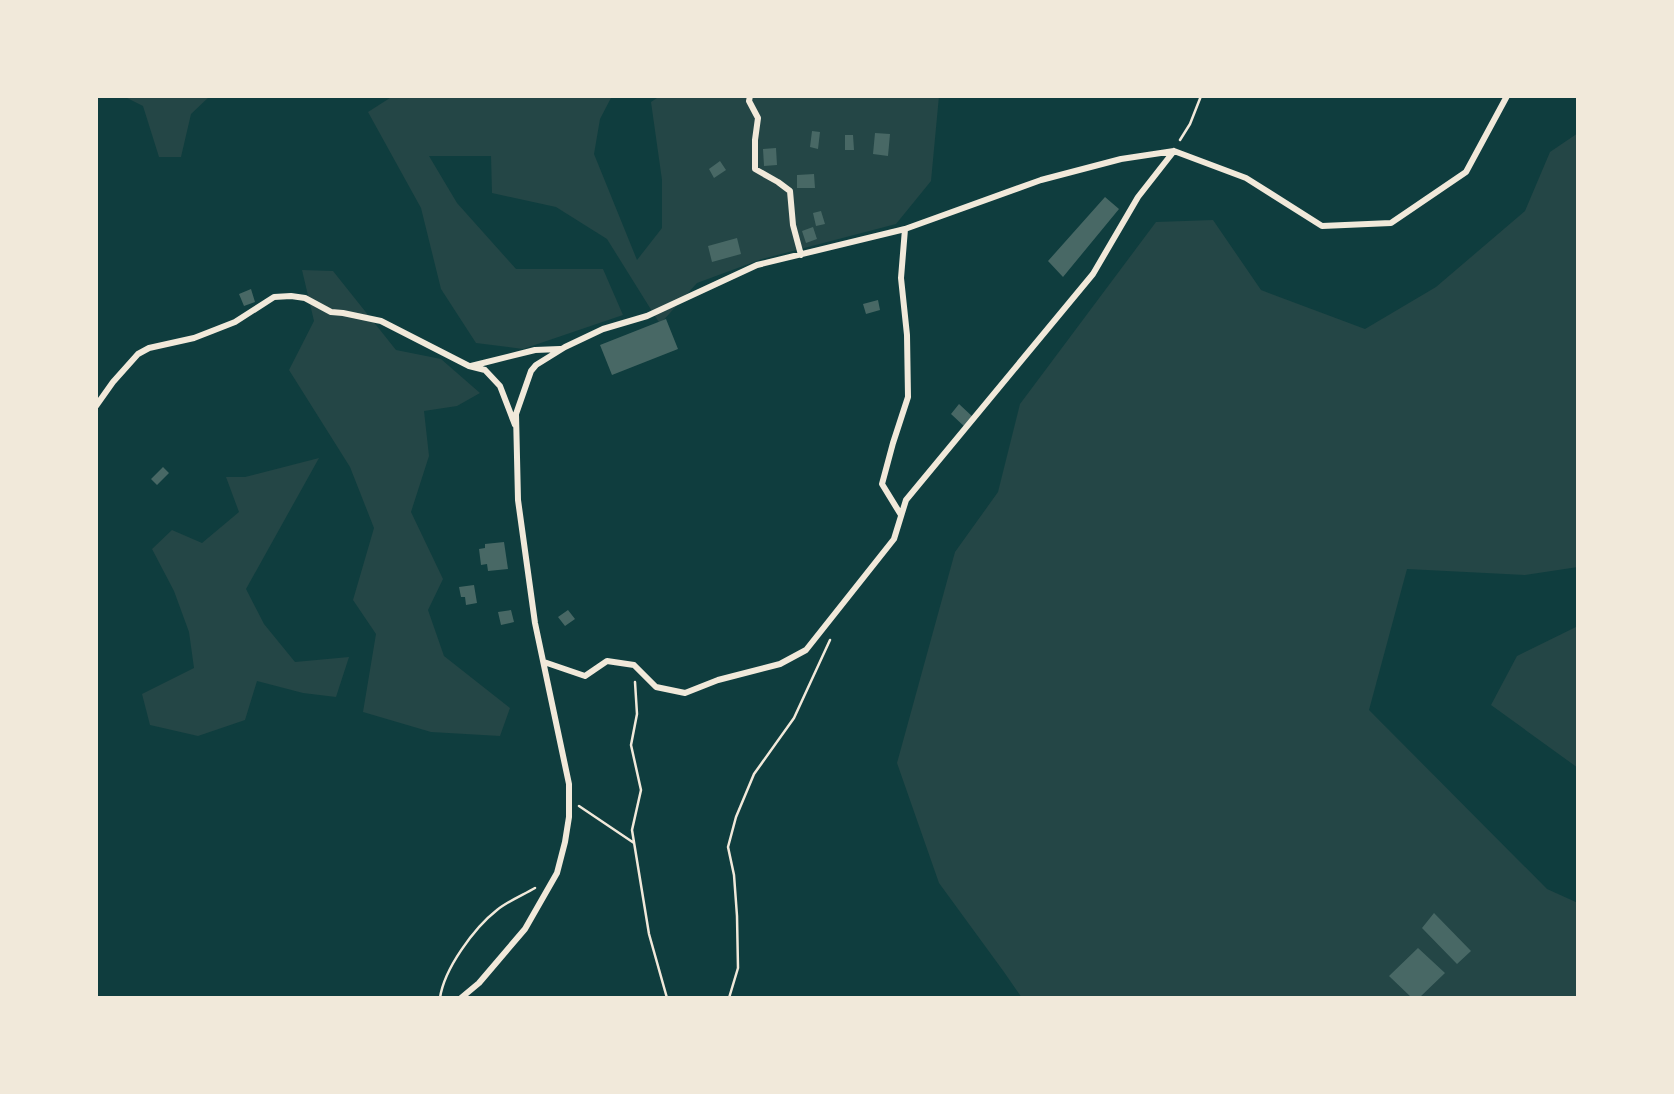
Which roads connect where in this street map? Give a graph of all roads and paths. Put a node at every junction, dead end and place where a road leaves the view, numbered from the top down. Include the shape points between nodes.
1 (750, 96) edge
2 (1201, 96) edge
3 (1507, 96) edge
4 (1174, 150) junction
5 (905, 229) junction
6 (801, 255) junction
7 (561, 349) junction
8 (469, 366) junction
9 (96, 405) edge
10 (516, 427) junction
11 (901, 515) junction
12 (831, 636) dead end
13 (544, 662) junction
14 (634, 665) junction
15 (569, 799) junction
16 (634, 843) junction
17 (557, 873) junction
18 (440, 998) edge
19 (461, 998) edge
20 (667, 998) edge
21 (729, 998) edge

1 - 6 street via 758,118 755,169 790,191
2 - 4 path
3 - 4 street via 1466,172 1391,223 1322,226 1246,178
4 - 5 street via 1041,180
4 - 11 street via 1138,197 1093,274 906,500
5 - 6 street
5 - 11 street via 901,278 908,397 882,484
6 - 7 street via 757,265 647,316 603,328
7 - 8 street via 535,350
7 - 10 street via 531,371
8 - 9 street via 381,321 331,312 305,298 274,297 223,327 149,348
8 - 10 street via 485,370 500,386
10 - 13 street via 519,500
11 - 14 street via 894,539 806,650 780,664 685,693 656,687
12 - 21 path via 794,718 754,774 736,817 728,848 734,875 738,968
13 - 14 street via 585,676 607,661
13 - 15 street
14 - 16 path via 637,714 631,745 641,790 632,830
15 - 16 path
15 - 17 street
16 - 20 path via 649,934
17 - 18 path via 497,910 479,928 454,961
17 - 19 street via 524,929

